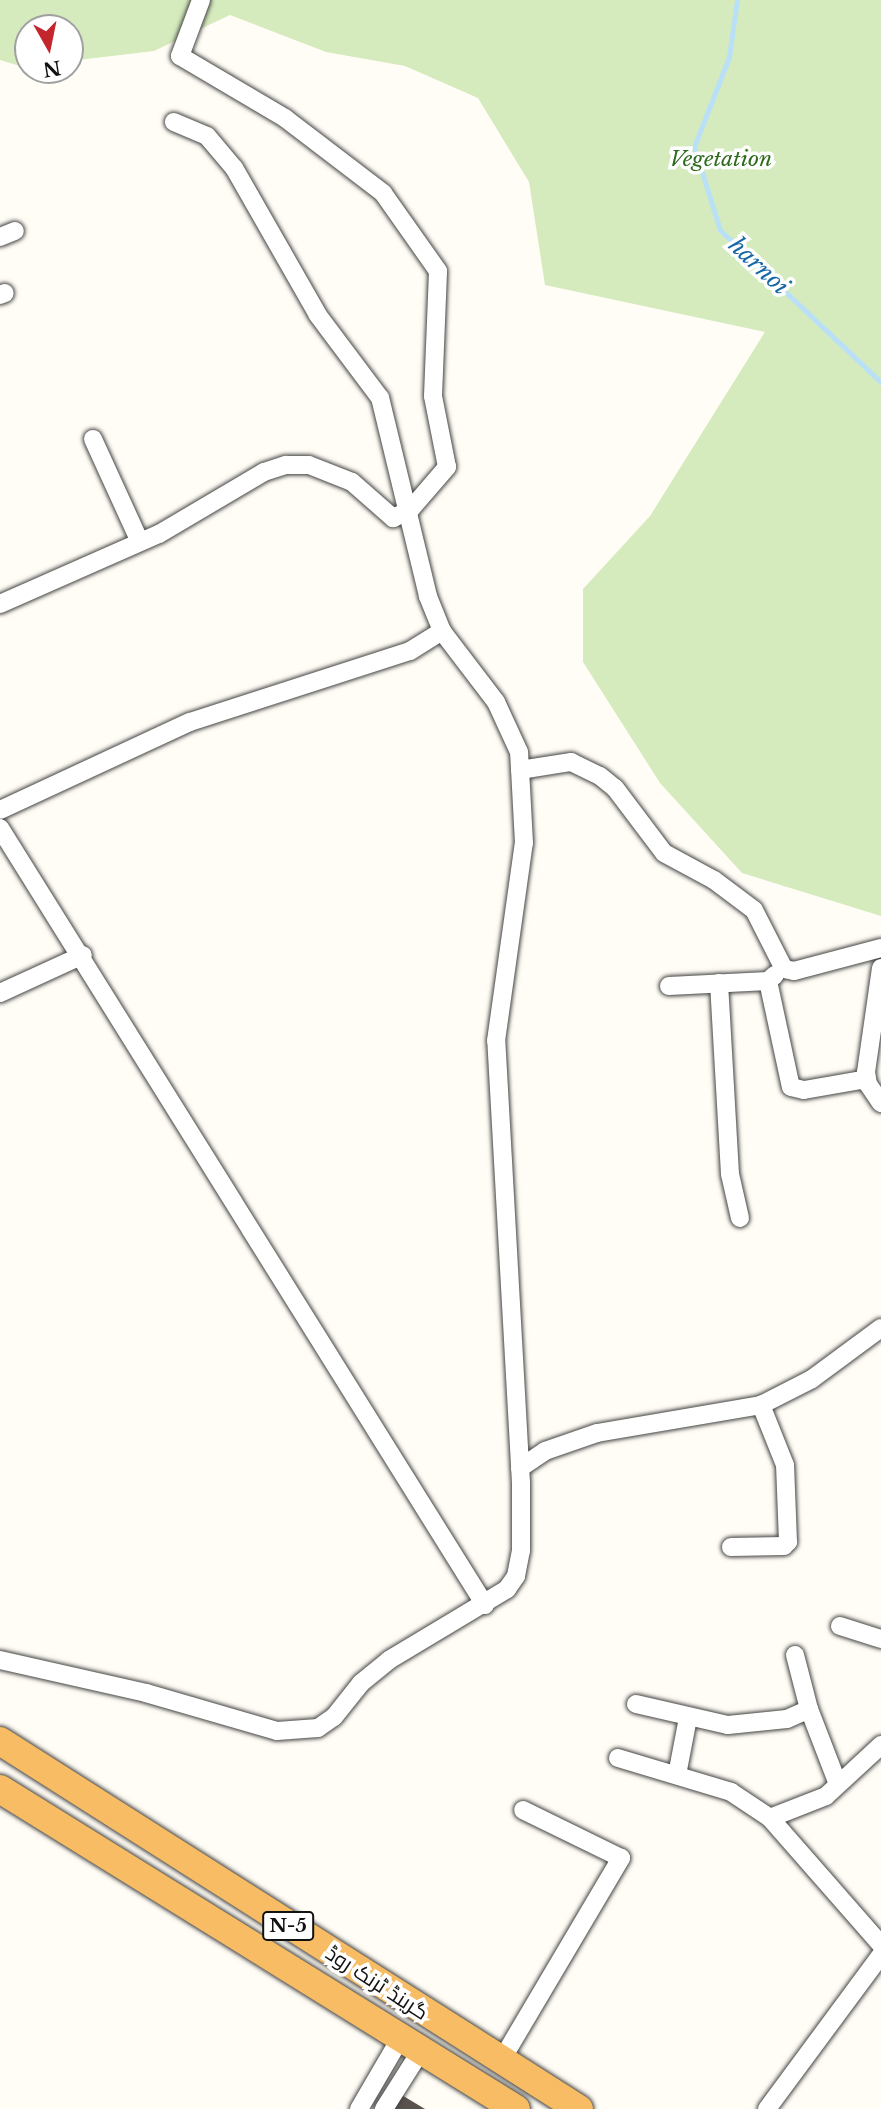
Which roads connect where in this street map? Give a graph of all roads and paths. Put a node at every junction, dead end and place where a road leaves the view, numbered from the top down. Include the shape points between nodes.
1 (201, 0) edge
2 (174, 122) dead end
3 (93, 439) dead end
4 (410, 510) junction
5 (140, 542) junction
6 (0, 604) edge
7 (442, 631) junction
8 (520, 770) junction
9 (0, 810) edge
10 (0, 828) edge
11 (881, 948) edge
12 (83, 955) junction
13 (881, 968) edge
14 (784, 969) junction
15 (768, 981) junction
16 (719, 983) junction
17 (669, 986) dead end
18 (0, 993) edge
19 (867, 1079) junction
20 (881, 1103) edge
21 (740, 1218) dead end
22 (881, 1328) edge
23 (761, 1405) junction
24 (520, 1468) junction
25 (731, 1547) dead end
26 (485, 1605) junction
27 (840, 1626) dead end
28 (881, 1639) edge
29 (795, 1655) dead end
30 (0, 1660) edge
31 (636, 1704) dead end
32 (809, 1709) junction
33 (688, 1718) junction
34 (0, 1741) edge
35 (881, 1745) edge
36 (618, 1758) dead end
37 (677, 1775) junction
38 (838, 1784) junction
39 (0, 1789) edge
40 (523, 1810) dead end
41 (770, 1818) junction
42 (881, 1945) edge
43 (881, 1955) edge
44 (417, 2009) junction
45 (411, 2043) junction
46 (501, 2061) junction
47 (359, 2109) edge
48 (384, 2109) edge
49 (516, 2109) edge
50 (579, 2109) edge
51 (767, 2109) edge

1 - 4 street via 180,56 285,118 383,193 438,271 433,396 447,467
2 - 4 street via 206,136 234,168 318,315 380,398 399,485
3 - 5 street
4 - 5 street via 393,518 352,482 309,466 286,465 264,472
4 - 7 street via 428,596
5 - 6 street
7 - 8 street via 496,702 519,752
7 - 9 street via 410,651 190,722
8 - 14 street via 571,762 600,776 615,788 664,853 714,880 754,910
8 - 24 street via 524,843 496,1041
10 - 12 street
11 - 14 street via 794,971
12 - 18 street
12 - 26 street via 212,1172
13 - 19 street via 871,1012
14 - 15 street
15 - 16 street
15 - 19 street via 791,1087 804,1090
16 - 17 street
16 - 21 street via 730,1174
19 - 20 street
22 - 23 street via 811,1379
23 - 24 street via 597,1433 545,1451
23 - 25 street via 784,1458 788,1542 784,1546
24 - 26 street via 521,1552 516,1576
26 - 30 street via 389,1660 318,1728 298,1731 277,1731 146,1693
27 - 28 street
29 - 32 street
31 - 33 street
32 - 33 street via 787,1719 750,1726
32 - 38 street
33 - 37 street
34 - 44 highway, گرینڈ ٹرنک روڈ / N-5
35 - 38 street
36 - 37 street
37 - 41 street via 731,1792
38 - 41 street via 826,1796
39 - 45 highway, گرینڈ ٹرنک روڈ / N-5
40 - 46 street via 621,1858
41 - 42 street
43 - 51 street
44 - 45 highway
44 - 46 highway, گرینڈ ٹرنک روڈ / N-5
45 - 47 street
45 - 48 street
45 - 49 highway, گرینڈ ٹرنک روڈ / N-5
46 - 50 highway, گرینڈ ٹرنک روڈ / N-5

